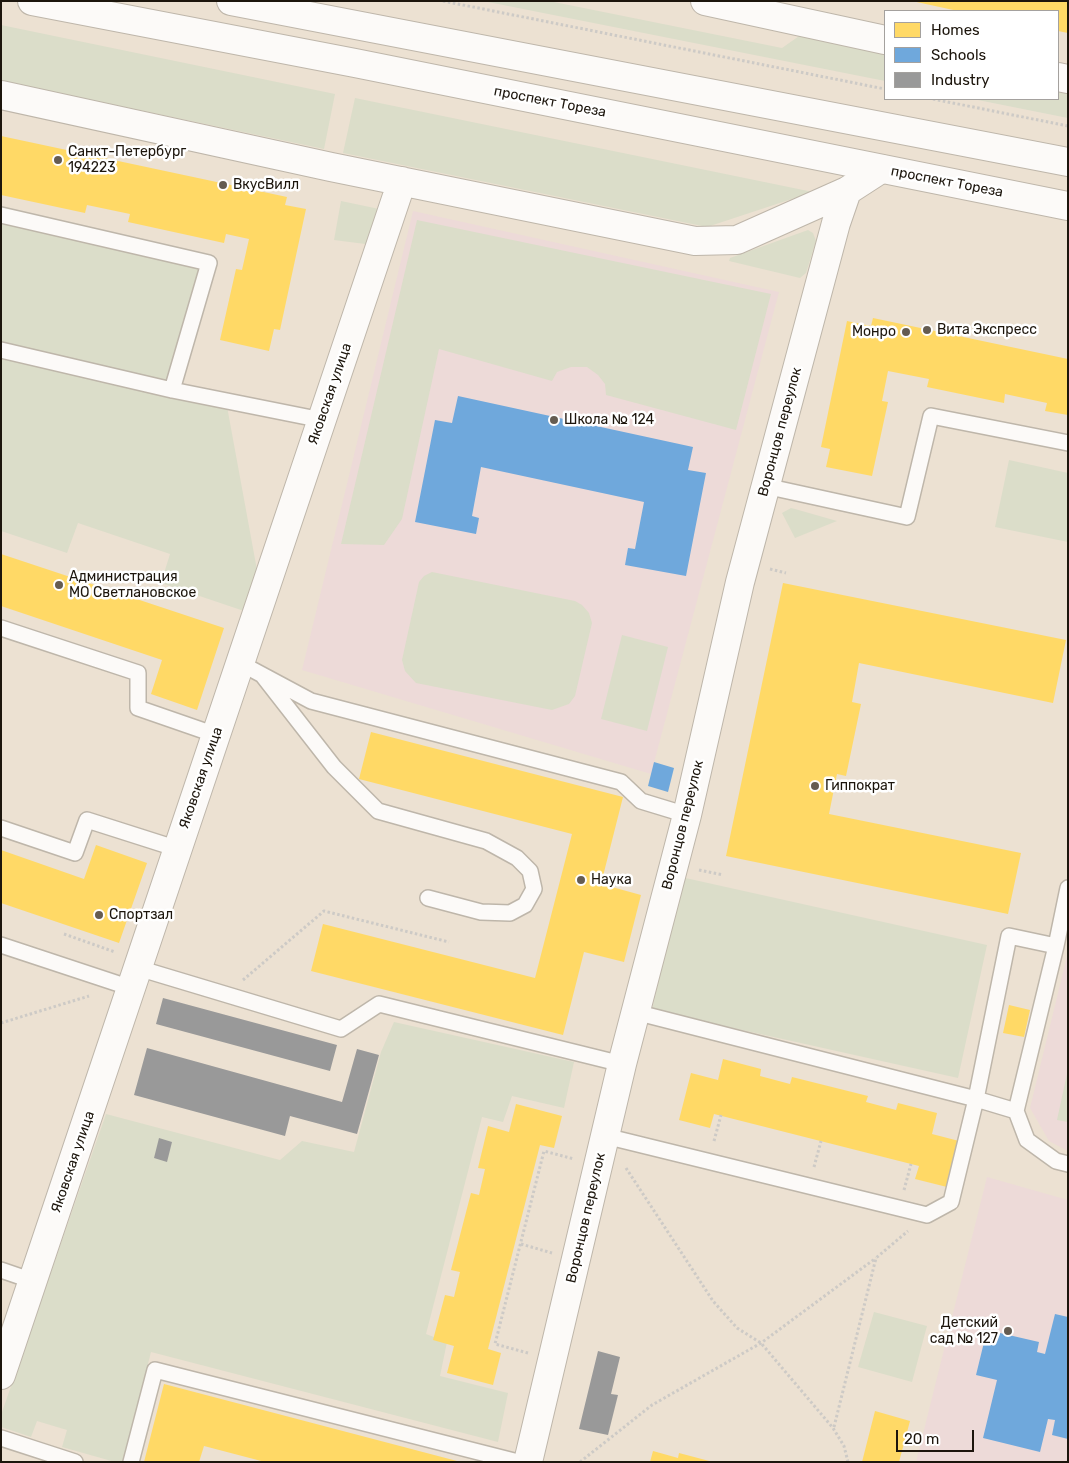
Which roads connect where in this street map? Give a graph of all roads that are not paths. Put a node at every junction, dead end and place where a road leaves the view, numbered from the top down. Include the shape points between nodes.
1 (32, 1) edge
2 (231, 1) edge
3 (705, 1) edge
4 (884, 40) edge
5 (1, 95) edge
6 (1068, 162) edge
7 (881, 169) junction
8 (402, 181) junction
9 (847, 191) junction
10 (1068, 206) edge
11 (1, 215) edge
12 (1, 350) edge
13 (172, 390) junction
14 (322, 420) junction
15 (1068, 443) edge
16 (765, 486) junction
17 (1, 628) edge
18 (252, 670) junction
19 (216, 735) junction
20 (687, 816) junction
21 (1, 828) edge
22 (178, 849) junction
23 (1068, 888) edge
24 (428, 898) dead end
25 (1, 945) edge
26 (1056, 946) junction
27 (131, 981) junction
28 (635, 1012) junction
29 (622, 1064) junction
30 (976, 1099) junction
31 (1016, 1112) junction
32 (605, 1136) junction
33 (1068, 1164) edge
34 (1, 1270) edge
35 (33, 1281) junction
36 (1, 1376) edge
37 (1, 1438) edge
38 (75, 1462) edge
39 (131, 1462) edge
40 (518, 1462) edge
41 (528, 1462) edge

1 - 7 street, проспект Тореза
2 - 6 street
3 - 4 street
5 - 8 street
7 - 9 street
7 - 10 street, проспект Тореза
8 - 9 street via 695,241 736,240
8 - 14 street, Яковская улица
9 - 16 street, Воронцов переулок
11 - 13 lane via 209,263
12 - 13 lane
13 - 14 lane
14 - 18 street, Яковская улица
15 - 16 lane via 931,416 907,516
16 - 20 street, Воронцов переулок
17 - 19 lane via 138,673 138,708
18 - 19 street, Яковская улица
18 - 20 lane via 311,701 621,782 641,801
18 - 24 lane via 334,767 378,811 486,841 517,858 530,871 534,889 525,905 510,913 481,912
19 - 22 street, Яковская улица
20 - 28 street, Воронцов переулок
21 - 22 lane via 75,852 87,820
22 - 27 street, Яковская улица
23 - 26 lane
25 - 27 lane
26 - 30 lane via 1009,936
26 - 31 lane
27 - 29 lane via 226,994 341,1030 379,1004
27 - 35 street, Яковская улица
28 - 29 street, Воронцов переулок
28 - 30 lane
29 - 32 street, Воронцов переулок
30 - 31 lane
30 - 32 lane via 951,1202 927,1215
31 - 33 lane via 1027,1140 1056,1161
32 - 41 street, Воронцов переулок
34 - 35 lane
35 - 36 street, Яковская улица
37 - 38 lane
39 - 40 lane via 154,1370

